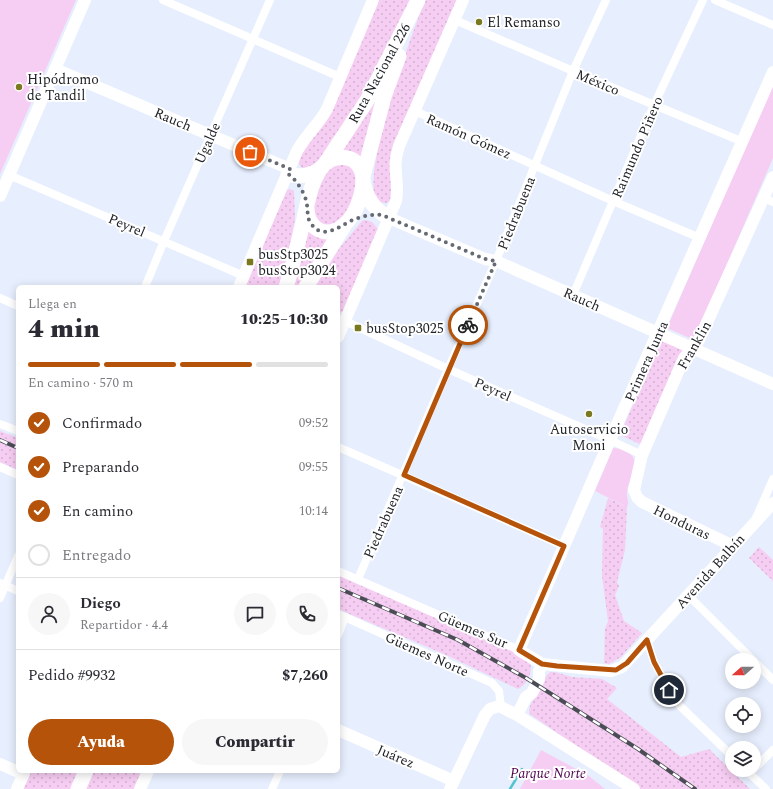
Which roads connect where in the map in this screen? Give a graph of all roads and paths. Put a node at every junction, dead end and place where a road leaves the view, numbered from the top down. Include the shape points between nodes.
1 (85, 0) edge
2 (163, 0) edge
3 (270, 0) edge
4 (373, 0) edge
5 (419, 0) edge
6 (463, 0) edge
7 (606, 0) edge
8 (704, 0) edge
9 (715, 0) edge
10 (455, 20) junction
11 (773, 25) edge
12 (254, 39) junction
13 (56, 69) junction
14 (573, 71) junction
15 (773, 72) edge
16 (340, 77) junction
17 (654, 105) junction
18 (415, 111) junction
19 (211, 136) junction
20 (743, 142) junction
21 (535, 165) junction
22 (323, 166) junction
23 (289, 172) junction
24 (9, 175) junction
25 (773, 177) edge
26 (363, 178) junction
27 (0, 194) edge
28 (768, 200) edge
29 (613, 201) junction
30 (307, 206) junction
31 (389, 218) junction
32 (345, 225) junction
33 (700, 238) junction
34 (164, 241) junction
35 (496, 261) junction
36 (241, 282) edge
37 (146, 285) edge
38 (287, 285) edge
39 (307, 285) edge
40 (573, 295) junction
41 (0, 298) edge
42 (16, 305) edge
43 (345, 322) junction
44 (340, 333) edge
45 (659, 333) junction
46 (693, 348) junction
47 (448, 369) junction
48 (773, 384) edge
49 (0, 424) edge
50 (16, 430) edge
51 (610, 440) junction
52 (340, 448) edge
53 (642, 455) junction
54 (0, 467) edge
55 (16, 474) edge
56 (404, 475) junction
57 (773, 479) edge
58 (635, 494) joint
59 (773, 503) edge
60 (753, 523) junction
61 (564, 546) junction
62 (733, 546) junction
63 (16, 560) edge
64 (340, 572) edge
65 (358, 580) junction
66 (3, 584) edge
67 (16, 590) edge
68 (688, 595) junction
69 (0, 598) edge
70 (342, 616) edge
71 (647, 640) junction
72 (519, 650) junction
73 (747, 653) edge
74 (761, 667) edge
75 (541, 668) junction
76 (773, 680) edge
77 (501, 707) junction
78 (517, 715) junction
79 (340, 731) edge
80 (725, 749) edge
81 (773, 750) edge
82 (761, 761) edge
83 (0, 764) edge
84 (16, 769) edge
85 (24, 773) edge
86 (85, 773) edge
87 (147, 773) edge
88 (279, 773) edge
89 (756, 777) edge
90 (452, 785) edge
91 (17, 789) edge
92 (78, 789) edge
93 (140, 789) edge
94 (272, 789) edge
95 (634, 789) edge
96 (766, 789) edge

1 - 13 street
2 - 12 street
3 - 12 street, Ugalde
4 - 16 street
5 - 22 highway, Ruta Nacional 226 via 368,99
5 - 26 highway, Ruta Nacional 226 via 384,97
6 - 10 street
7 - 14 street, Piedrabuena
8 - 17 street, Raimundo Piñero
9 - 11 street
10 - 14 street, México
10 - 18 street
12 - 16 street
12 - 19 street, Ugalde
13 - 19 street, Rauch
13 - 24 street
14 - 17 street, México
14 - 21 street, Piedrabuena
15 - 20 street, Primera Junta
16 - 23 street via 327,109 301,143
17 - 20 street, México
17 - 29 street, Raimundo Piñero
18 - 21 street, Ramón Gómez
18 - 31 street via 397,153 397,196
19 - 23 street, Rauch
19 - 34 street, Ugalde
20 - 33 street, Primera Junta
21 - 29 street, Ramón Gómez
21 - 35 street, Piedrabuena
22 - 23 highway via 305,175 297,176
22 - 26 highway via 333,159 346,158 356,163
22 - 30 highway, Ruta Nacional 226 via 312,185
23 - 30 highway via 303,194
23 - 36 street
24 - 27 street
24 - 34 street, Peyrel
25 - 28 street, Franklin
26 - 31 highway via 371,203
26 - 32 highway, Ruta Nacional 226 via 358,204
28 - 46 street, Franklin
29 - 33 street, Ramón Gómez
29 - 40 street, Raimundo Piñero
30 - 32 highway via 309,220 317,229 328,232
30 - 38 highway, Ruta Nacional 226
31 - 32 highway via 371,215 356,218
31 - 35 street, Rauch via 485,259
31 - 43 street
32 - 39 highway, Ruta Nacional 226
33 - 45 street, Primera Junta
34 - 36 street, Peyrel
34 - 37 street, Ugalde
35 - 40 street, Rauch
35 - 47 street, Piedrabuena
40 - 45 street, Rauch
41 - 42 street
43 - 44 street
43 - 47 street, Peyrel
45 - 46 street, Rauch
45 - 51 street, Primera Junta
46 - 48 street, Rauch
46 - 53 street, Franklin via 684,358
47 - 51 street, Peyrel
47 - 56 street, Piedrabuena
49 - 50 street
51 - 53 street, Peyrel
51 - 61 street, Primera Junta
52 - 56 street
53 - 58 street, Franklin via 634,486
54 - 55 street
56 - 61 street
56 - 65 street, Piedrabuena
57 - 60 street
58 - 62 street, Honduras via 645,504
59 - 60 street, Avenida Balbín
60 - 62 street, Avenida Balbín
61 - 72 street, Primera Junta
62 - 68 street, Avenida Balbín
63 - 66 street
64 - 65 street, Güemes Sur
65 - 72 street, Güemes Sur
66 - 67 street
66 - 69 street
68 - 71 street, Avenida Balbín
68 - 73 street
70 - 77 street, Güemes Norte via 492,683 499,691
71 - 75 street, Güemes Sur via 627,663 616,670 557,666
71 - 80 street via 654,662 677,703
72 - 75 street, Güemes Sur
74 - 76 street
75 - 78 street via 526,687 526,697
77 - 78 street
77 - 90 street via 492,708 487,713
78 - 95 street
79 - 90 street, Juárez
81 - 82 street
83 - 84 street
85 - 91 street
86 - 92 highway
87 - 93 street
88 - 94 street
89 - 96 street

